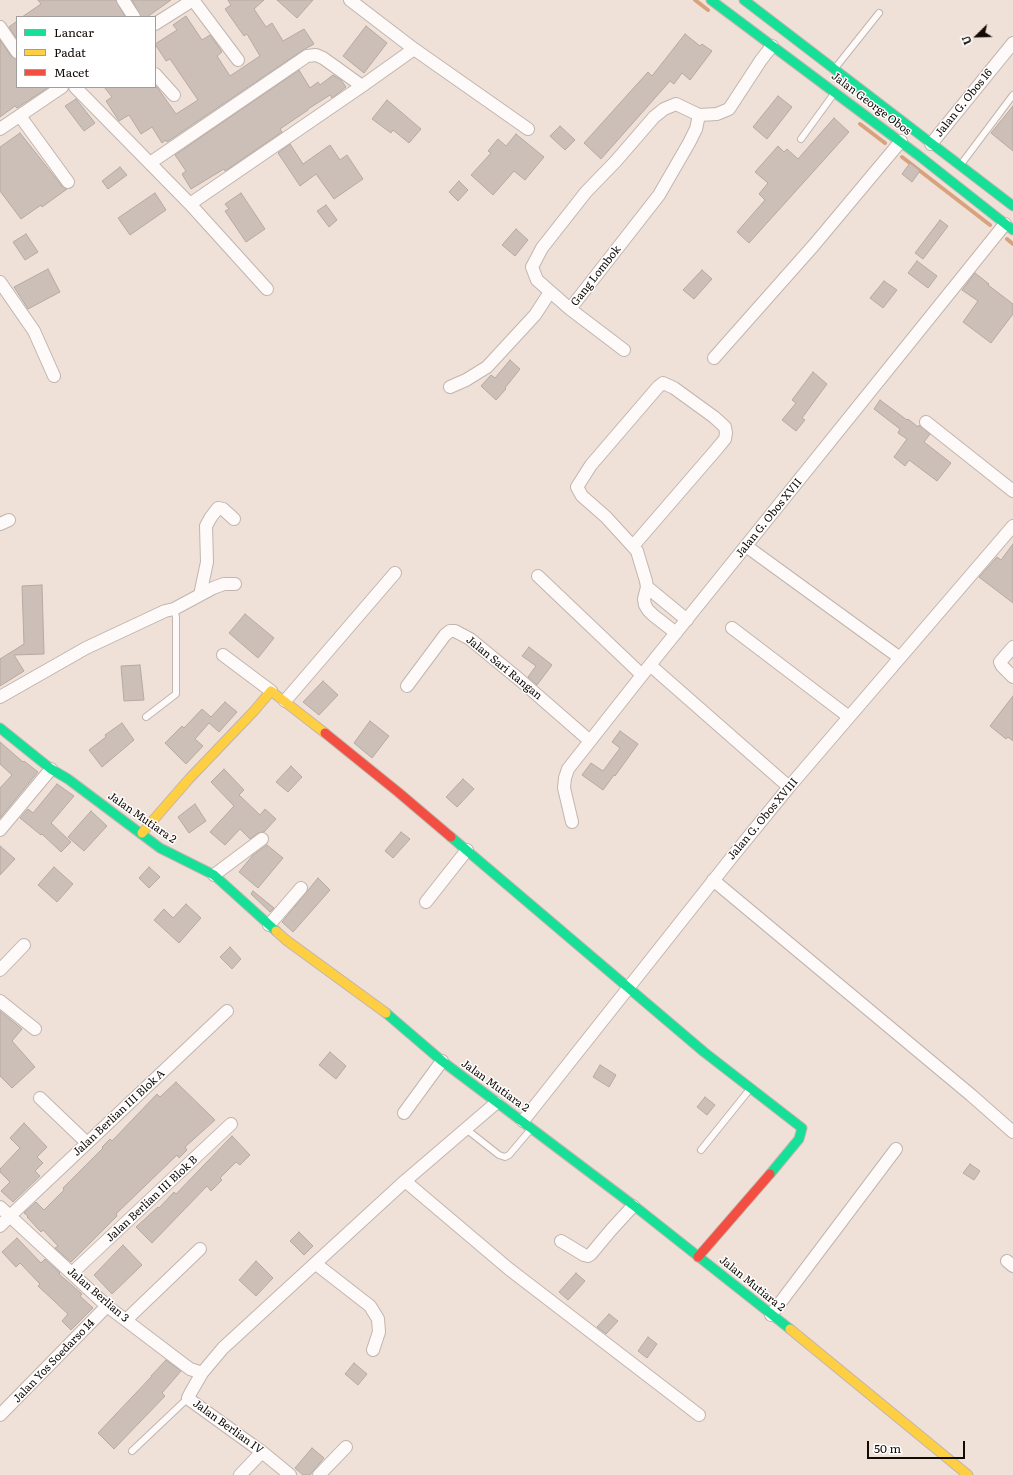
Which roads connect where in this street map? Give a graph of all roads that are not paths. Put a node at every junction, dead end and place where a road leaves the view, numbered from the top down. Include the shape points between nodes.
1 (123, 0) edge
2 (193, 0) edge
3 (350, 0) edge
4 (711, 0) edge
5 (744, 0) edge
6 (879, 13) dead end
7 (133, 16) edge
8 (156, 23) edge
9 (0, 27) edge
10 (1013, 43) edge
11 (772, 46) junction
12 (414, 49) junction
13 (16, 51) edge
14 (238, 60) dead end
15 (833, 70) junction
16 (156, 75) edge
17 (362, 86) junction
18 (59, 88) edge
19 (76, 88) edge
20 (45, 92) edge
21 (835, 92) junction
22 (174, 95) dead end
23 (1013, 95) edge
24 (699, 115) junction
25 (20, 116) junction
26 (0, 129) edge
27 (528, 129) dead end
28 (801, 139) dead end
29 (900, 141) junction
30 (931, 144) junction
31 (150, 163) junction
32 (960, 166) junction
33 (68, 182) dead end
34 (190, 204) junction
35 (1013, 206) edge
36 (1009, 227) edge
37 (0, 282) edge
38 (267, 289) dead end
39 (550, 292) junction
40 (570, 309) junction
41 (624, 350) dead end
42 (714, 358) dead end
43 (54, 376) dead end
44 (450, 387) dead end
45 (926, 422) dead end
46 (1013, 491) edge
47 (234, 519) dead end
48 (1013, 526) edge
49 (633, 546) junction
50 (746, 546) junction
51 (396, 573) dead end
52 (538, 576) dead end
53 (235, 584) dead end
54 (647, 586) junction
55 (200, 595) junction
56 (174, 609) junction
57 (687, 620) junction
58 (732, 628) dead end
59 (676, 633) junction
60 (1013, 647) edge
61 (223, 655) dead end
62 (900, 658) junction
63 (650, 665) junction
64 (642, 675) junction
65 (1013, 677) edge
66 (407, 686) dead end
67 (271, 691) junction
68 (0, 697) edge
69 (284, 701) junction
70 (146, 717) dead end
71 (849, 717) junction
72 (0, 728) edge
73 (590, 741) junction
74 (51, 769) junction
75 (789, 787) junction
76 (572, 822) dead end
77 (0, 830) edge
78 (142, 833) junction
79 (262, 839) dead end
80 (467, 850) junction
81 (214, 875) junction
82 (713, 880) junction
83 (301, 888) dead end
84 (426, 902) dead end
85 (269, 925) junction
86 (24, 945) dead end
87 (0, 970) edge
88 (629, 987) junction
89 (0, 1001) edge
90 (228, 1011) dead end
91 (35, 1029) dead end
92 (442, 1061) junction
93 (751, 1088) junction
94 (40, 1098) dead end
95 (496, 1103) junction
96 (404, 1113) dead end
97 (231, 1124) dead end
98 (527, 1124) junction
99 (466, 1129) junction
100 (1013, 1132) edge
101 (87, 1143) junction
102 (896, 1149) dead end
103 (701, 1150) dead end
104 (405, 1181) junction
105 (633, 1206) junction
106 (0, 1207) edge
107 (10, 1216) junction
108 (0, 1226) edge
109 (561, 1241) dead end
110 (200, 1249) dead end
111 (698, 1257) junction
112 (316, 1264) junction
113 (72, 1273) junction
114 (107, 1306) junction
115 (771, 1315) junction
116 (126, 1320) junction
117 (372, 1350) dead end
118 (202, 1374) junction
119 (188, 1398) junction
120 (0, 1415) edge
121 (699, 1415) dead end
122 (346, 1447) dead end
123 (132, 1451) dead end
124 (262, 1452) junction
125 (240, 1475) edge
126 (290, 1475) edge
127 (319, 1475) edge
128 (968, 1475) edge

1 - 7 street
2 - 8 street
2 - 14 street
3 - 12 street
4 - 11 street, Jalan George Obos
5 - 15 street, Jalan George Obos
6 - 15 lane
9 - 13 street
10 - 30 street, Jalan G. Obos 16
11 - 21 street, Jalan George Obos
11 - 24 street via 729,109 717,114
12 - 17 street
12 - 27 street
15 - 30 street, Jalan George Obos
16 - 22 street
17 - 31 street via 323,58 316,55 307,56
17 - 34 street
18 - 20 street
19 - 31 street
20 - 25 street
21 - 28 lane
21 - 29 street, Jalan George Obos
23 - 32 lane
24 - 39 street, Gang Lombok via 676,104 664,109 586,192 542,248 532,267 537,280
24 - 40 street, Gang Lombok via 689,143 659,194
25 - 26 street
25 - 33 street
29 - 36 street, Jalan George Obos
29 - 42 street via 814,245
30 - 32 street, Jalan George Obos
31 - 34 street
32 - 35 street, Jalan George Obos
34 - 38 street
36 - 50 street, Jalan G. Obos XVII
37 - 43 street via 34,331
39 - 40 street, Gang Lombok
39 - 44 street via 534,315 487,367
40 - 41 street
45 - 46 street
47 - 55 street via 223,509 218,508 206,526 207,562
48 - 62 street, Jalan G. Obos XVIII
49 - 49 street via 715,451 726,433 725,427 714,418 674,388 663,383 591,465 577,487 582,496
49 - 54 street via 644,571
50 - 57 street, Jalan G. Obos XVII
50 - 62 street
51 - 69 street
52 - 64 street
53 - 55 street via 224,584
54 - 57 street
54 - 59 street via 644,599 648,610
55 - 56 street
56 - 68 street via 86,648
56 - 70 lane via 176,694
57 - 59 street, Jalan G. Obos XVII
58 - 71 street
59 - 63 street, Jalan G. Obos XVII
60 - 65 street via 1000,662
61 - 67 street
62 - 71 street, Jalan G. Obos XVIII
63 - 64 street, Jalan G. Obos XVII
63 - 75 street
64 - 73 street, Jalan G. Obos XVII
66 - 73 street, Jalan Sari Rangan via 445,635 455,631 470,639
67 - 69 street
67 - 78 street
69 - 80 street
71 - 75 street, Jalan G. Obos XVIII
72 - 74 street, Jalan Mutiara 2
73 - 76 street, Jalan G. Obos XVII via 568,769 565,778 564,788
74 - 77 street
74 - 78 street, Jalan Mutiara 2
75 - 82 street, Jalan G. Obos XVIII
78 - 81 street, Jalan Mutiara 2 via 160,848
79 - 81 street
80 - 84 street
80 - 88 street
81 - 85 street, Jalan Mutiara 2
82 - 88 street, Jalan G. Obos XVIII
82 - 100 street
83 - 85 street
85 - 92 street, Jalan Mutiara 2 via 389,1015
86 - 87 street
88 - 93 street via 704,1052
88 - 98 street, Jalan G. Obos XVIII
89 - 91 street
90 - 101 street, Jalan Berlian III Blok A
92 - 95 street, Jalan Mutiara 2
92 - 96 street
93 - 103 lane
93 - 111 street via 798,1124 802,1132 793,1147
94 - 101 street
95 - 98 street, Jalan Mutiara 2
95 - 99 street, Jalan Berlian IV
97 - 113 street, Jalan Berlian III Blok B
98 - 99 lane via 509,1155 505,1157
98 - 105 street, Jalan Mutiara 2
99 - 104 street, Jalan Berlian IV
101 - 107 street, Jalan Berlian III Blok A
102 - 115 street
104 - 112 street, Jalan Berlian IV
104 - 121 street via 509,1269
105 - 109 street via 588,1256
105 - 111 street, Jalan Mutiara 2
106 - 107 street, Jalan Berlian 3
107 - 108 street, Jalan Berlian III Blok A
107 - 113 street, Jalan Berlian 3
110 - 116 street
111 - 115 street, Jalan Mutiara 2
112 - 117 street via 370,1306 378,1319 380,1332
112 - 118 street, Jalan Berlian IV via 223,1348
113 - 114 street, Jalan Berlian 3
114 - 116 street, Jalan Berlian 3
114 - 120 street, Jalan Yos Soedarso 14
115 - 128 street, Jalan Mutiara 2
116 - 118 street, Jalan Berlian 3 via 190,1369
118 - 119 street, Jalan Berlian IV
119 - 123 lane
119 - 124 street, Jalan Berlian IV
122 - 127 street
124 - 125 street
124 - 126 street, Jalan Berlian IV

